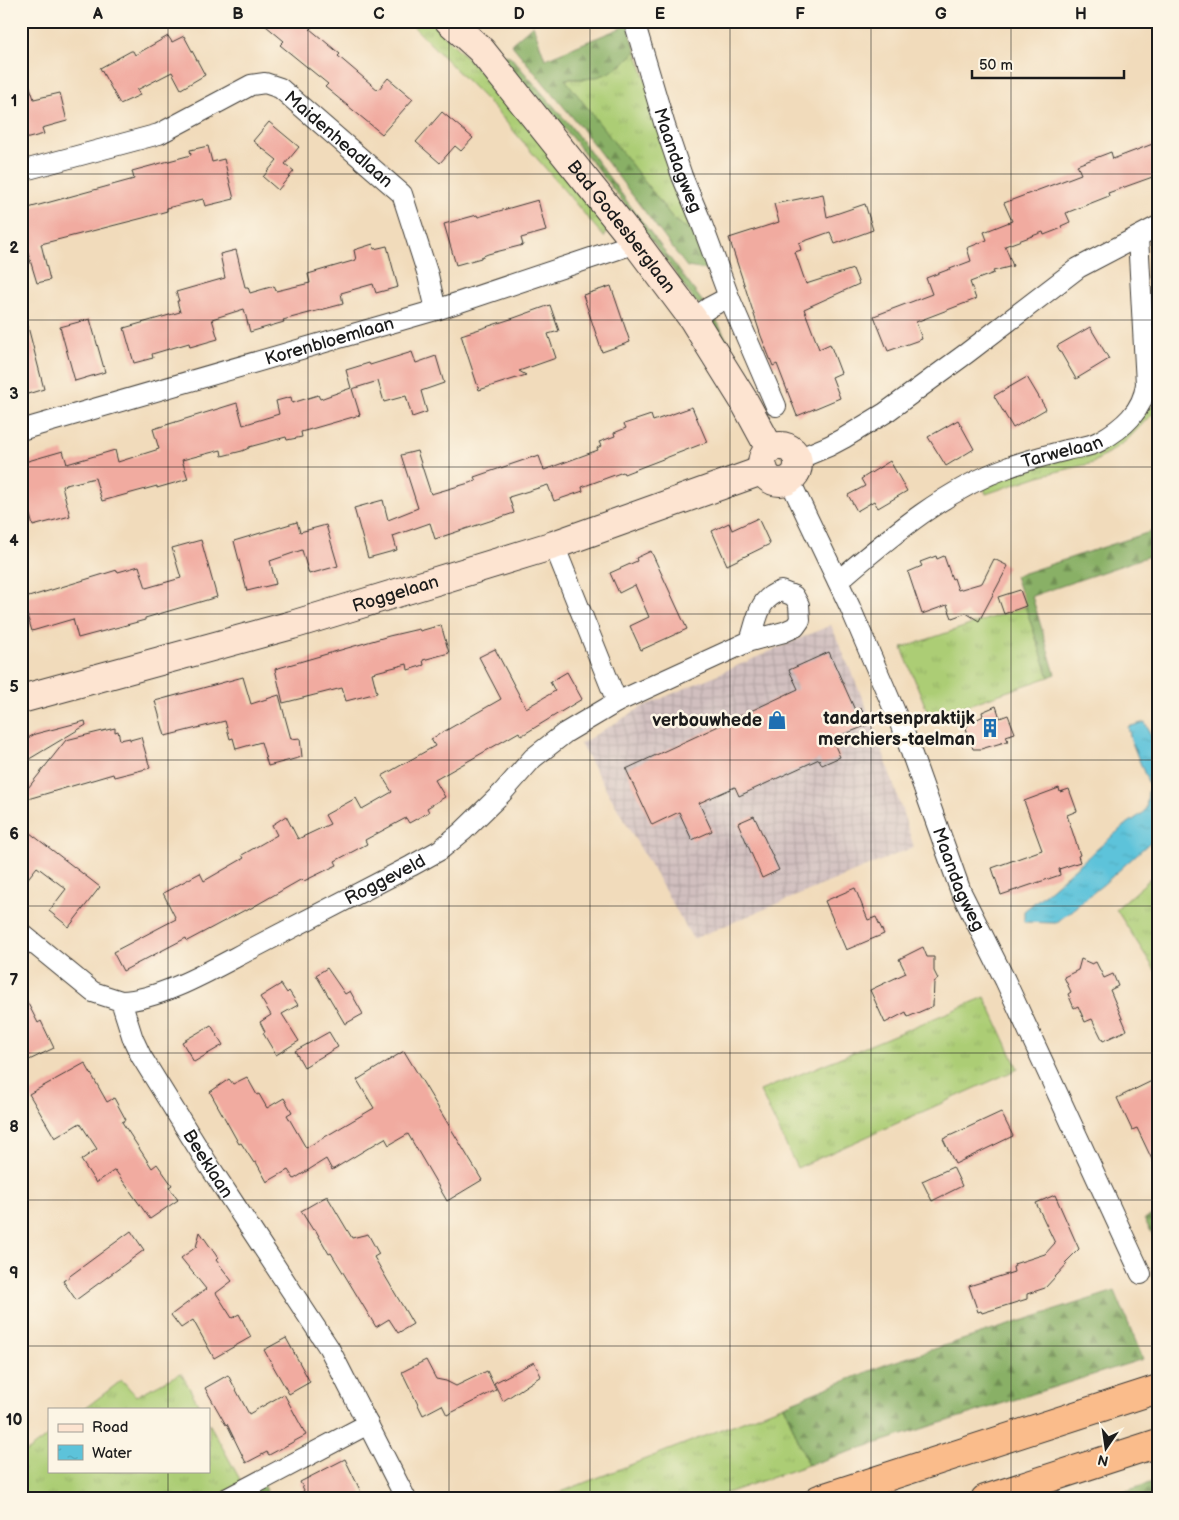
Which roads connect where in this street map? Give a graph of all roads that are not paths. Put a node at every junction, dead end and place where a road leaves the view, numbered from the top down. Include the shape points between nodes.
1 (449, 21) edge
2 (634, 21) edge
3 (21, 171) edge
4 (1158, 226) edge
5 (1138, 237) junction
6 (636, 243) junction
7 (729, 297) junction
8 (436, 310) junction
9 (693, 319) junction
10 (776, 406) dead end
11 (21, 430) edge
12 (767, 460) junction
13 (793, 469) junction
14 (554, 545) junction
15 (838, 581) junction
16 (750, 640) dead end
17 (21, 699) edge
18 (616, 702) junction
19 (21, 933) edge
20 (121, 1001) junction
21 (1141, 1274) dead end
22 (1158, 1389) edge
23 (368, 1424) junction
24 (1158, 1443) edge
25 (226, 1499) edge
26 (406, 1499) edge
27 (819, 1499) edge
28 (985, 1499) edge

1 - 6 street, Bad Godesberglaan via 481,50
2 - 7 street, Maandagweg via 676,160
3 - 8 street, Maidenheadlaan via 159,134 251,85 265,83 280,88 402,194
4 - 5 street
5 - 13 street via 1078,268 885,413
5 - 15 street, Tarwelaan via 1146,384 1143,401 1133,414 1117,430 1099,441 1009,467 948,497 901,528
6 - 8 street, Korenbloemlaan
6 - 9 street, Bad Godesberglaan
7 - 9 street
7 - 10 street, Maandagweg
8 - 11 street, Korenbloemlaan
9 - 12 street, Bad Godesberglaan via 744,401
12 - 13 street via 781,446 786,447 791,450
12 - 14 street, Roggelaan
13 - 15 street, Maandagweg
14 - 17 street, Roggelaan via 292,625
14 - 18 street
15 - 21 street, Maandagweg via 905,735 961,892
16 - 18 street, Roggeveld
18 - 20 street, Roggeveld via 565,733 533,758 502,793 440,850 193,979 150,997
19 - 20 street via 93,992
20 - 23 street, Beeklaan via 141,1056 329,1348
22 - 27 highway
23 - 25 street
23 - 26 street, Beeklaan
24 - 28 highway

